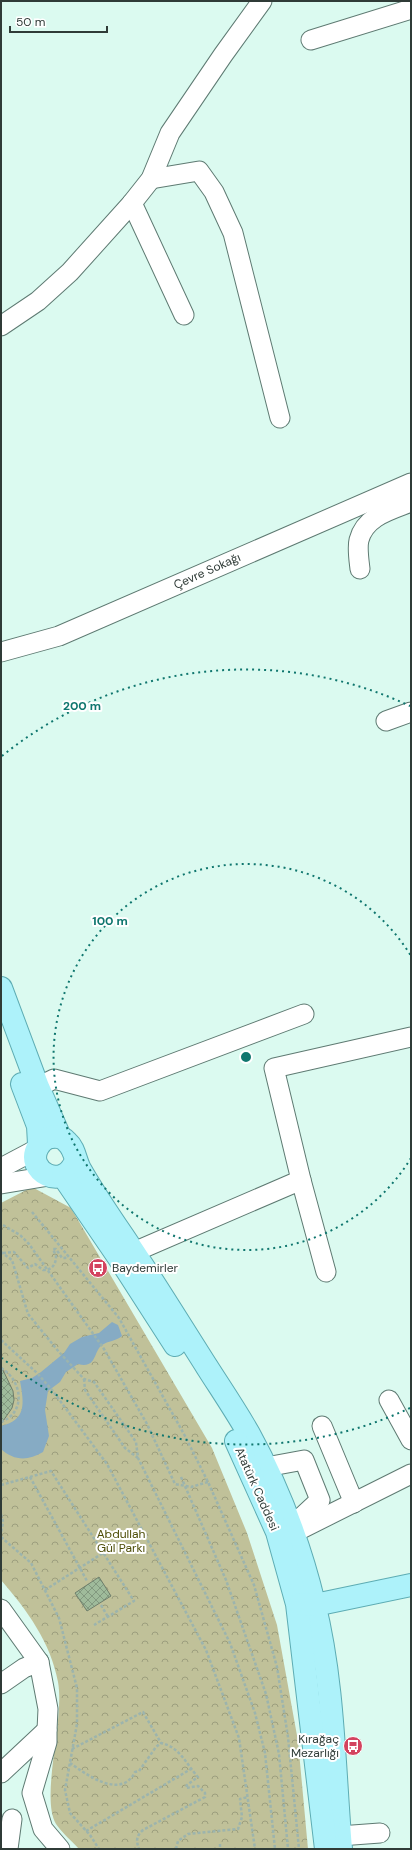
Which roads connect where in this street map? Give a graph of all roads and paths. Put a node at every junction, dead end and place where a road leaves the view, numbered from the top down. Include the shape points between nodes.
1 (262, 1) edge
2 (411, 9) edge
3 (311, 40) dead end
4 (151, 179) junction
5 (132, 203) junction
6 (184, 315) dead end
7 (1, 326) edge
8 (280, 418) dead end
9 (411, 483) edge
10 (411, 502) edge
11 (360, 569) dead end
12 (1, 652) edge
13 (411, 712) edge
14 (386, 721) dead end
15 (1, 988) edge
16 (304, 1014) dead end
17 (1, 1026) edge
18 (411, 1037) edge
19 (38, 1087) junction
20 (60, 1137) junction
21 (38, 1146) junction
22 (1, 1168) edge
23 (62, 1171) junction
24 (300, 1180) junction
25 (1, 1184) edge
26 (32, 1212) dead end
27 (3, 1225) dead end
28 (2, 1253) edge
29 (68, 1255) junction
30 (126, 1255) junction
31 (47, 1270) junction
32 (326, 1272) dead end
33 (1, 1340) edge
34 (5, 1344) junction
35 (1, 1346) edge
36 (1, 1368) edge
37 (84, 1379) junction
38 (389, 1400) dead end
39 (1, 1422) edge
40 (322, 1426) dead end
41 (411, 1440) edge
42 (138, 1458) junction
43 (266, 1467) junction
44 (411, 1474) edge
45 (30, 1477) junction
46 (181, 1477) dead end
47 (208, 1482) junction
48 (1, 1485) edge
49 (185, 1486) junction
50 (354, 1503) junction
51 (1, 1514) edge
52 (292, 1530) junction
53 (1, 1533) edge
54 (103, 1553) junction
55 (80, 1568) junction
56 (87, 1581) dead end
57 (411, 1585) edge
58 (45, 1590) dead end
59 (101, 1605) dead end
60 (306, 1605) junction
61 (1, 1609) edge
62 (108, 1617) junction
63 (94, 1625) dead end
64 (39, 1662) junction
65 (1, 1684) edge
66 (48, 1730) junction
67 (161, 1743) junction
68 (72, 1749) dead end
69 (70, 1763) dead end
70 (191, 1769) junction
71 (1, 1773) edge
72 (248, 1797) junction
73 (12, 1819) dead end
74 (86, 1831) dead end
75 (380, 1834) dead end
76 (333, 1843) edge
77 (220, 1844) dead end
78 (8, 1849) edge
79 (60, 1849) edge
80 (139, 1849) edge
81 (176, 1849) edge
82 (220, 1849) edge
83 (255, 1849) edge
84 (275, 1849) edge
85 (288, 1849) edge
86 (299, 1849) edge

1 - 4 street via 170,132
2 - 3 street
4 - 5 street
4 - 8 street via 199,171 214,192 233,233
5 - 6 street
5 - 7 street via 70,272 38,301
9 - 12 street, Çevre Sokağı via 60,636
10 - 11 street via 381,514 366,526 359,541
13 - 14 street
15 - 19 main road
16 - 19 street via 100,1091 54,1079
17 - 21 main road via 38,1126
18 - 24 street via 274,1068
19 - 20 main road
20 - 21 main road via 45,1139
20 - 23 main road via 71,1146
21 - 22 street
21 - 23 main road via 35,1159 42,1172
23 - 25 street
23 - 30 main road via 92,1190
24 - 30 street
24 - 32 street
26 - 29 path
27 - 31 path via 29,1244
28 - 31 path via 14,1252 28,1268 35,1264
28 - 37 path via 12,1260 28,1314 58,1352
29 - 31 path via 62,1258 56,1249 53,1249 56,1259 53,1266
29 - 47 path via 119,1318
30 - 43 main road via 248,1433
30 - 60 main road, Atatürk Caddesi via 231,1432 277,1532
31 - 49 path via 104,1349 147,1424 175,1484
33 - 34 path
34 - 35 path
34 - 72 path via 52,1390 107,1464 206,1650 239,1738
36 - 39 path via 14,1379 19,1397 12,1414
37 - 42 path via 85,1390 125,1448
37 - 42 path via 94,1382 113,1407 136,1442
38 - 41 street
40 - 50 street
42 - 84 path via 230,1643 250,1699 265,1753
43 - 52 main road
43 - 52 street via 304,1460 320,1500
44 - 50 street
45 - 48 path
45 - 54 path via 51,1471
45 - 55 path
46 - 49 path
47 - 49 path via 191,1487
47 - 86 path via 254,1585 277,1667 288,1737
49 - 85 path via 226,1580 266,1694 279,1754
50 - 52 street
51 - 53 path
52 - 60 main road
54 - 55 path
54 - 62 path via 134,1601
55 - 56 path
55 - 58 path
57 - 60 main road
59 - 62 path
60 - 76 main road, Atatürk Caddesi
61 - 64 street
62 - 63 path
64 - 65 street via 24,1668
64 - 66 street via 48,1709
66 - 71 street
66 - 79 street via 32,1793 43,1829
67 - 68 path via 143,1712
67 - 69 path via 139,1771 135,1772 133,1778 116,1785 100,1782
67 - 70 path via 176,1749
70 - 74 path
70 - 80 path via 198,1777 186,1785 186,1788 198,1786 205,1792 205,1797 143,1830 136,1842
72 - 81 path via 240,1799 242,1817 238,1829 188,1834 178,1841
72 - 83 path
73 - 78 street
75 - 76 street
77 - 82 path

